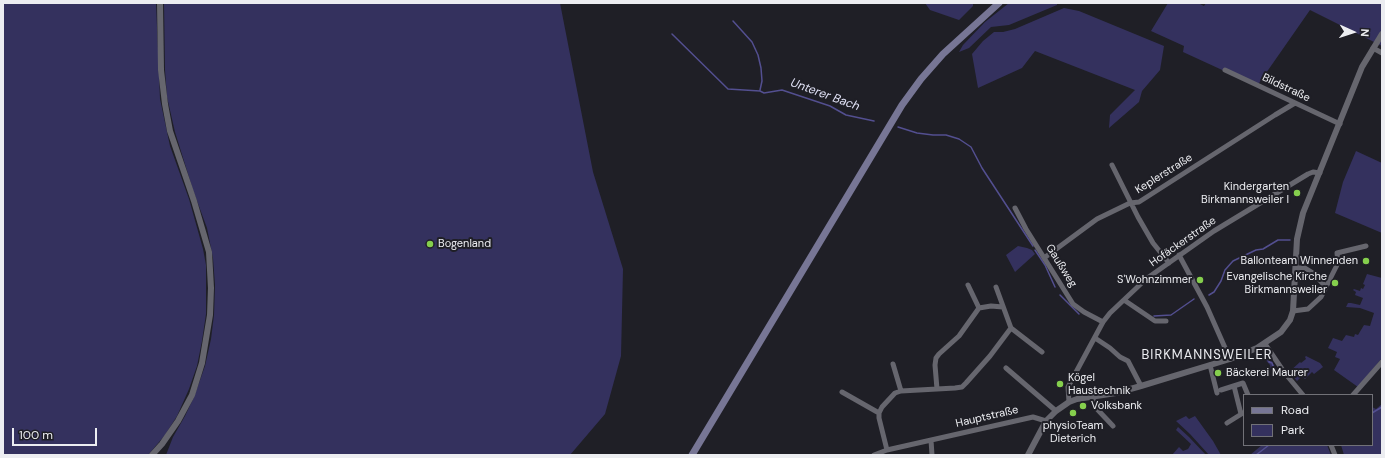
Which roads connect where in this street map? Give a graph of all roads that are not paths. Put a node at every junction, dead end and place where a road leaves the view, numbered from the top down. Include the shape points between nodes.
1 (160, 3) edge
2 (999, 3) edge
3 (1382, 34) edge
4 (1373, 48) junction
5 (1382, 53) edge
6 (1225, 70) dead end
7 (1295, 103) junction
8 (1340, 124) junction
9 (1112, 165) dead end
10 (1320, 173) junction
11 (1130, 203) junction
12 (1015, 208) dead end
13 (1366, 246) dead end
14 (1179, 255) junction
15 (1044, 258) junction
16 (1169, 263) junction
17 (1296, 268) junction
18 (968, 285) dead end
19 (996, 287) dead end
20 (1326, 287) junction
21 (1124, 300) junction
22 (1003, 307) junction
23 (979, 308) junction
24 (1293, 311) junction
25 (1166, 321) dead end
26 (1103, 322) junction
27 (1011, 328) junction
28 (1095, 338) junction
29 (1265, 344) junction
30 (1042, 352) dead end
31 (1230, 359) junction
32 (1382, 362) edge
33 (893, 364) dead end
34 (1210, 365) junction
35 (1006, 368) dead end
36 (1141, 386) junction
37 (1234, 386) junction
38 (937, 389) junction
39 (902, 391) junction
40 (842, 392) dead end
41 (1248, 394) edge
42 (1302, 394) edge
43 (1354, 394) edge
44 (1093, 397) junction
45 (1069, 402) junction
46 (1056, 411) junction
47 (879, 413) junction
48 (1242, 414) edge
49 (1046, 421) junction
50 (1227, 423) dead end
51 (1114, 426) dead end
52 (931, 440) junction
53 (887, 450) junction
54 (152, 455) edge
55 (692, 455) edge
56 (874, 455) edge
57 (932, 455) edge
58 (1028, 455) edge

1 - 54 street via 161,70 165,104 170,131 208,252 211,288 210,315 202,363 192,395 178,421
2 - 55 main road via 943,54 921,79 886,128
3 - 4 street
4 - 5 street
4 - 8 street via 1362,67
6 - 7 street, Bildstraße
7 - 8 street, Bildstraße
7 - 11 street, Keplerstraße via 1160,189 1138,202
8 - 10 street
9 - 11 street
10 - 14 street, Hofäckerstraße via 1308,174
10 - 17 street via 1299,227
11 - 15 street, Keplerstraße via 1097,219
11 - 16 street
12 - 15 street, Gaußweg
13 - 20 street via 1337,253 1338,262
14 - 16 street, Hofäckerstraße
14 - 31 street via 1207,307
15 - 26 street, Gaußweg via 1073,304
16 - 21 street, Hofäckerstraße via 1146,279
17 - 20 street via 1305,268 1313,273
17 - 24 street
18 - 23 street
19 - 22 street
20 - 24 street via 1321,297 1308,309
21 - 25 street via 1155,321
21 - 26 street, Hofäckerstraße
22 - 23 street
22 - 27 street
23 - 38 street via 959,336 936,358
24 - 29 street via 1281,332
26 - 28 street, Hofäckerstraße
27 - 30 street
27 - 38 street via 962,387
28 - 36 street via 1128,361
28 - 45 street, Hofäckerstraße via 1068,387
29 - 31 street
29 - 42 street
31 - 34 street
32 - 43 street
33 - 39 street
34 - 36 street
34 - 37 street via 1214,385 1219,392
35 - 46 street
36 - 44 street
37 - 41 street via 1243,383
37 - 48 street
38 - 39 street
39 - 47 street via 895,393
40 - 47 street
44 - 45 street
44 - 51 street via 1097,409
45 - 46 street
46 - 49 street
47 - 53 street
48 - 50 street
49 - 52 street, Hauptstraße via 1033,417
49 - 58 street
52 - 53 street, Hauptstraße
52 - 57 street
53 - 56 street, Hauptstraße

